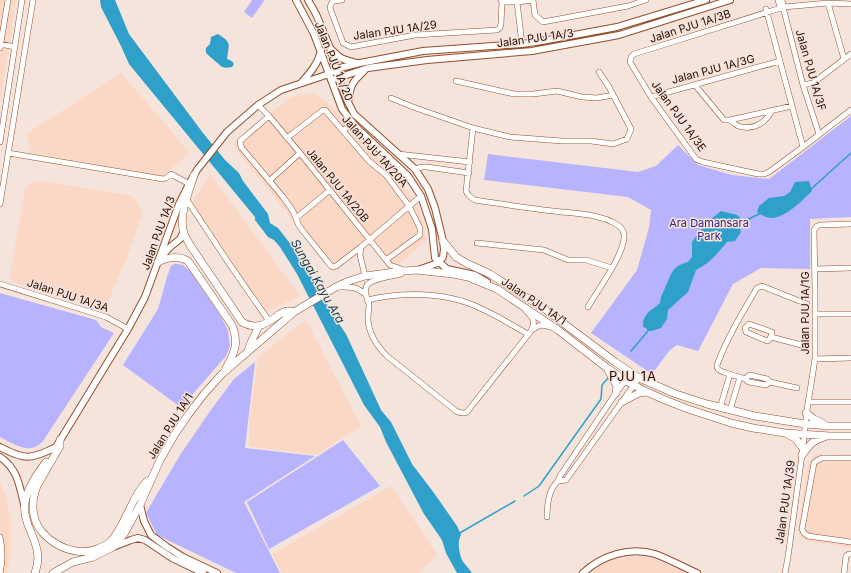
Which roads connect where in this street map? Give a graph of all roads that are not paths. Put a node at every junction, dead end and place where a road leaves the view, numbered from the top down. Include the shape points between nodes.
1 (8, 0) edge
2 (22, 0) edge
3 (33, 0) edge
4 (296, 0) edge
5 (308, 0) edge
6 (342, 0) edge
7 (533, 0) edge
8 (646, 0) edge
9 (706, 0) edge
10 (730, 0) edge
11 (778, 0) edge
12 (782, 0) edge
13 (501, 1) edge
14 (518, 2) junction
15 (828, 3) junction
16 (851, 4) edge
17 (783, 8) junction
18 (766, 10) junction
19 (522, 44) junction
20 (0, 45) edge
21 (15, 47) junction
22 (330, 48) junction
23 (321, 51) junction
24 (851, 54) edge
25 (631, 57) joint
26 (844, 59) junction
27 (780, 61) junction
28 (360, 63) junction
29 (368, 68) junction
30 (336, 70) junction
31 (599, 72) dead end
32 (330, 77) junction
33 (338, 78) junction
34 (456, 81) dead end
35 (301, 83) junction
36 (695, 84) junction
37 (803, 85) junction
38 (613, 95) junction
39 (651, 97) junction
40 (391, 98) dead end
41 (348, 102) junction
42 (258, 105) junction
43 (792, 106) junction
44 (772, 110) junction
45 (851, 110) edge
46 (269, 116) junction
47 (730, 120) junction
48 (352, 123) junction
49 (473, 128) junction
50 (343, 131) junction
51 (819, 134) junction
52 (287, 138) junction
53 (0, 142) edge
54 (803, 147) junction
55 (8, 153) junction
56 (300, 153) junction
57 (398, 154) junction
58 (470, 162) junction
59 (415, 169) junction
60 (196, 173) joint
61 (469, 173) junction
62 (2, 174) edge
63 (269, 181) junction
64 (190, 185) junction
65 (330, 190) junction
66 (421, 196) junction
67 (187, 200) junction
68 (0, 204) edge
69 (409, 206) junction
70 (296, 218) junction
71 (851, 224) edge
72 (183, 233) junction
73 (369, 239) junction
74 (443, 241) junction
75 (477, 243) dead end
76 (361, 247) junction
77 (386, 260) junction
78 (158, 262) junction
79 (439, 262) junction
80 (612, 268) junction
81 (851, 268) edge
82 (815, 269) junction
83 (416, 270) junction
84 (408, 271) junction
85 (365, 276) junction
86 (0, 284) edge
87 (336, 287) junction
88 (497, 289) junction
89 (365, 294) junction
90 (367, 300) junction
91 (518, 303) junction
92 (807, 304) dead end
93 (588, 307) dead end
94 (295, 311) junction
95 (815, 314) junction
96 (851, 314) edge
97 (269, 321) junction
98 (735, 324) junction
99 (260, 326) junction
100 (746, 328) junction
101 (128, 329) junction
102 (558, 330) junction
103 (530, 332) junction
104 (771, 337) junction
105 (804, 346) dead end
106 (247, 352) junction
107 (851, 358) edge
108 (815, 359) junction
109 (607, 368) junction
110 (223, 373) junction
111 (631, 373) junction
112 (730, 374) junction
113 (740, 377) junction
114 (639, 378) junction
115 (626, 381) junction
116 (634, 385) junction
117 (798, 388) dead end
118 (647, 392) junction
119 (616, 393) junction
120 (622, 402) junction
121 (808, 402) junction
122 (851, 402) edge
123 (720, 408) junction
124 (730, 410) junction
125 (806, 413) junction
126 (805, 424) junction
127 (830, 426) junction
128 (851, 426) edge
129 (785, 433) junction
130 (804, 434) junction
131 (830, 436) junction
132 (851, 436) edge
133 (60, 440) junction
134 (0, 447) edge
135 (802, 447) junction
136 (56, 448) junction
137 (802, 455) junction
138 (0, 457) edge
139 (851, 458) edge
140 (152, 478) junction
141 (559, 481) junction
142 (24, 504) junction
143 (140, 505) junction
144 (547, 517) dead end
145 (0, 537) edge
146 (851, 542) edge
147 (114, 547) junction
148 (166, 550) junction
149 (851, 554) edge
150 (0, 569) edge
151 (35, 573) edge
152 (54, 573) edge
153 (203, 573) edge
154 (218, 573) edge
155 (583, 573) edge
156 (697, 573) edge
157 (784, 573) edge
158 (844, 573) edge

1 - 20 street
2 - 21 street
3 - 55 street
4 - 23 street, Jalan PJU 1A/20
5 - 22 street, Jalan PJU 1A/20
6 - 13 street, Jalan PJU 1A/29 via 333,1 330,8 343,43 351,47 415,35 497,30 501,24
7 - 8 street via 535,15 543,22 628,6
7 - 14 street
9 - 19 street, Jalan PJU 1A/3 via 617,27
10 - 29 street, Jalan PJU 1A/3 via 619,35 532,51
11 - 17 street, Jalan PJU 1A/3F
12 - 17 street, Jalan PJU 1A/3F
13 - 14 street
14 - 19 street
15 - 16 street, Jalan PJU 1A/3B
15 - 17 street, Jalan PJU 1A/3B
15 - 26 street
17 - 18 street, Jalan PJU 1A/3B
17 - 37 street, Jalan PJU 1A/3F
18 - 25 street, Jalan PJU 1A/3B
18 - 27 street
19 - 28 street, Jalan PJU 1A/3 via 424,51
20 - 21 street
21 - 53 street
22 - 28 street via 340,58
22 - 30 street, Jalan PJU 1A/20
23 - 32 street, Jalan PJU 1A/20
23 - 35 street via 314,68
24 - 26 street
25 - 39 street, Jalan PJU 1A/3E via 630,62
26 - 37 street via 813,83
27 - 36 street, Jalan PJU 1A/3G
27 - 43 street
28 - 30 street, Jalan PJU 1A/3
29 - 33 street, Jalan PJU 1A/3
29 - 41 street via 352,84
30 - 32 street, Jalan PJU 1A/3
30 - 33 street, Jalan PJU 1A/20
31 - 38 street
32 - 33 street, Jalan PJU 1A/3
32 - 35 street
32 - 48 street, Jalan PJU 1A/20 via 342,109
33 - 41 street, Jalan PJU 1A/20
34 - 38 street via 514,94 557,91 582,97
35 - 42 street via 281,90
36 - 39 street, Jalan PJU 1A/3G
36 - 47 street via 724,120
37 - 51 street, Jalan PJU 1A/3F
38 - 49 street via 631,129 627,139 613,144 510,137
39 - 54 street, Jalan PJU 1A/3E via 696,159 703,162 764,174
40 - 49 street
41 - 57 street, Jalan PJU 1A/20 via 354,114
42 - 46 street, Jalan PJU 1A/20B
42 - 60 street via 227,132
43 - 44 street
43 - 54 street
44 - 47 street
44 - 47 street via 766,119 754,127 739,126
45 - 51 street, Jalan PJU 1A/3E
46 - 52 street, Jalan PJU 1A/20B
46 - 63 street via 240,141 241,147
48 - 50 street
48 - 66 street, Jalan PJU 1A/20 via 408,176
49 - 58 street
50 - 52 street, Jalan PJU 1A/20A via 323,110
50 - 69 street, Jalan PJU 1A/20A via 368,161 386,175
51 - 54 street, Jalan PJU 1A/3E
52 - 56 street, Jalan PJU 1A/20B
55 - 62 street
55 - 64 street via 163,179 172,174
56 - 63 street
56 - 65 street, Jalan PJU 1A/20B
57 - 58 street
57 - 59 street, Jalan PJU 1A/20
58 - 61 street
59 - 61 street via 427,167
59 - 74 street, Jalan PJU 1A/20 via 428,189
60 - 64 main road
61 - 80 street via 467,193 475,200 583,214 600,217 618,225 624,232 624,238
62 - 68 street
63 - 70 street
64 - 67 main road
64 - 78 street, Jalan PJU 1A/3 via 179,204
65 - 70 street
65 - 73 street, Jalan PJU 1A/20B
66 - 69 street
66 - 79 street, Jalan PJU 1A/20 via 432,229 435,258
67 - 72 main road via 182,217
67 - 97 street, Jalan PJU 1A/3
69 - 73 street
69 - 77 street, Jalan PJU 1A/20A via 420,228 420,234
70 - 76 street via 299,226 331,266 336,266
71 - 82 street, Jalan PJU 1A/1G via 817,226 814,230
72 - 78 street
72 - 99 main road via 242,322 248,326
73 - 76 street
73 - 77 street, Jalan PJU 1A/20B
74 - 79 street, Jalan PJU 1A/20 via 443,257
74 - 111 main road, Jalan PJU 1A/1 via 456,257 490,274 546,310
75 - 80 street via 544,250 568,260 586,260
76 - 85 street via 360,255
77 - 84 street, Jalan PJU 1A/20B via 396,268
78 - 101 street, Jalan PJU 1A/3 via 145,297
78 - 110 main road via 169,257 184,258 188,261 232,325 236,340 235,351
79 - 83 street
79 - 88 street via 447,269 475,275
80 - 93 street
81 - 82 street
82 - 95 street, Jalan PJU 1A/1G
83 - 84 main road, Jalan PJU 1A/1
83 - 88 main road, Jalan PJU 1A/1 via 468,277
83 - 89 street via 373,281 367,285
84 - 85 main road, Jalan PJU 1A/1
85 - 87 main road, Jalan PJU 1A/1
86 - 101 street, Jalan PJU 1A/3A via 106,317
87 - 89 street via 357,288
87 - 94 main road, Jalan PJU 1A/1
88 - 91 main road, Jalan PJU 1A/1
89 - 90 street
90 - 103 street via 410,295 450,298 482,308
90 - 103 street via 368,324 373,339 383,352 460,413 467,412
91 - 102 main road, Jalan PJU 1A/1
91 - 103 street via 534,322
92 - 98 street via 759,286
94 - 97 main road via 287,311
94 - 106 main road, Jalan PJU 1A/1
95 - 96 street
95 - 108 street, Jalan PJU 1A/1G
97 - 99 main road
98 - 100 street
98 - 112 street via 717,365 719,370
99 - 106 main road
100 - 104 street via 746,332 767,341
100 - 104 street via 749,324 772,332
101 - 133 street, Jalan PJU 1A/3
102 - 103 street via 540,325
102 - 109 main road, Jalan PJU 1A/1
104 - 105 street
106 - 110 main road, Jalan PJU 1A/1
107 - 108 street
108 - 121 street, Jalan PJU 1A/1G
109 - 115 main road, Jalan PJU 1A/1
109 - 119 main road via 617,386
110 - 140 main road, Jalan PJU 1A/1 via 186,418 167,447
111 - 114 main road, Jalan PJU 1A/1
111 - 115 street
112 - 113 street
112 - 123 street
113 - 117 street via 749,382 766,385 770,382
113 - 124 street
114 - 116 street
114 - 123 main road, Jalan PJU 1A/1 via 676,394
115 - 116 main road, Jalan PJU 1A/1
115 - 119 street
116 - 118 main road, Jalan PJU 1A/1
116 - 120 street
118 - 120 main road via 639,393
118 - 129 main road, Jalan PJU 1A/1 via 731,423
119 - 141 street
120 - 141 street via 566,480
121 - 122 street
121 - 125 street, Jalan PJU 1A/1G
123 - 124 main road, Jalan PJU 1A/1
124 - 126 main road, Jalan PJU 1A/1
125 - 126 street, Jalan PJU 1A/1G
125 - 127 main road
126 - 127 main road, Jalan PJU 1A/1
126 - 130 street, Jalan PJU 1A/1G
127 - 128 main road, Jalan PJU 1A/1
129 - 130 main road, Jalan PJU 1A/1
129 - 135 main road via 795,438
130 - 131 main road, Jalan PJU 1A/1
130 - 135 street, Jalan PJU 1A/39
131 - 132 main road, Jalan PJU 1A/1
131 - 137 main road via 812,442
133 - 136 street, Jalan PJU 1A/3
133 - 140 main road via 60,446 35,491 33,512 38,527 61,547 82,552 101,548 110,542 146,482
134 - 136 street via 28,458
135 - 137 street, Jalan PJU 1A/39
136 - 142 main road via 33,481
137 - 157 street, Jalan PJU 1A/39
138 - 142 street via 14,470
139 - 146 street via 822,458 814,463 802,529 808,536
140 - 143 main road, Jalan PJU 1A/1
141 - 144 street via 551,492
142 - 151 main road via 37,546
143 - 147 main road, Jalan PJU 1A/1
143 - 148 street via 148,530
145 - 150 street
147 - 148 street via 131,540 142,539
147 - 152 main road, Jalan PJU 1A/1 via 93,557 73,562
148 - 153 street via 172,558
148 - 154 street
149 - 158 street via 846,556
155 - 156 street via 612,555 639,552 660,556

